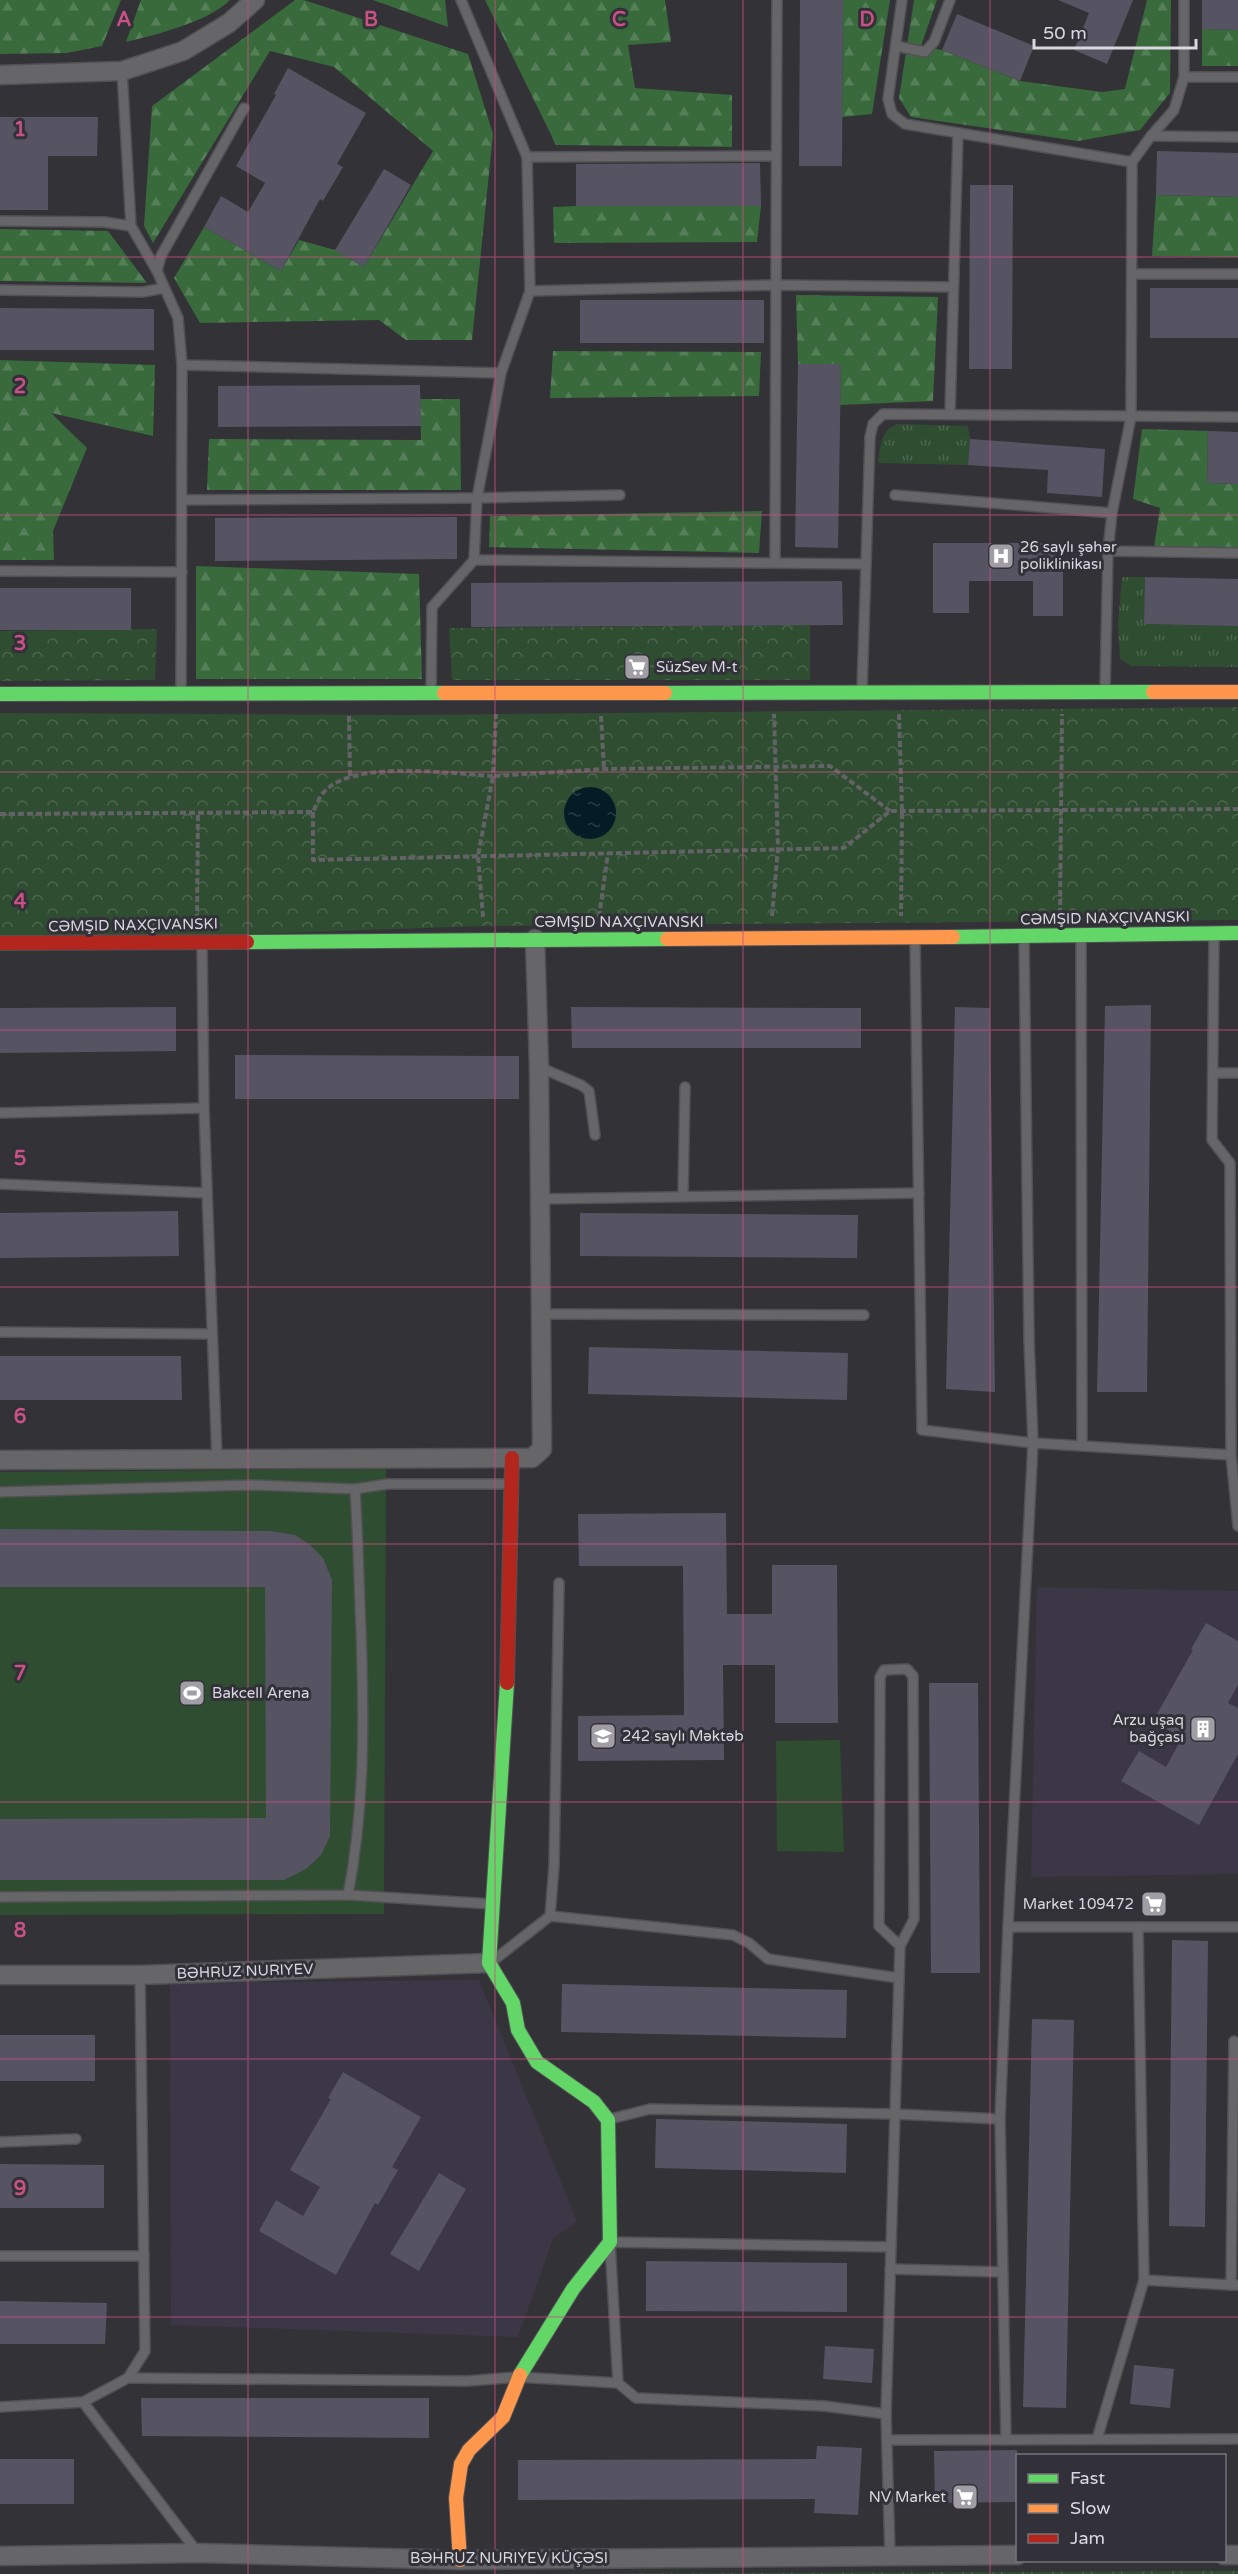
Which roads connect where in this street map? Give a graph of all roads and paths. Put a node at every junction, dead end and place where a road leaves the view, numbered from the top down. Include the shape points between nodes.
1 (255, 0) edge
2 (461, 0) edge
3 (777, 0) edge
4 (902, 0) edge
5 (950, 0) edge
6 (1184, 0) edge
7 (896, 46) junction
8 (122, 71) junction
9 (0, 75) edge
10 (1184, 77) junction
11 (1238, 77) edge
12 (244, 108) dead end
13 (957, 133) junction
14 (1150, 136) junction
15 (1238, 137) edge
16 (776, 156) junction
17 (527, 157) junction
18 (1132, 162) junction
19 (0, 221) edge
20 (131, 226) junction
21 (157, 271) junction
22 (1132, 274) junction
23 (1238, 274) edge
24 (775, 285) junction
25 (953, 287) junction
26 (164, 288) junction
27 (0, 290) edge
28 (530, 291) junction
29 (182, 365) junction
30 (501, 373) junction
31 (950, 413) junction
32 (1131, 417) junction
33 (1238, 417) edge
34 (620, 495) dead end
35 (896, 495) dead end
36 (477, 498) junction
37 (182, 500) junction
38 (1113, 513) junction
39 (1108, 550) junction
40 (1238, 553) edge
41 (474, 560) junction
42 (775, 563) junction
43 (866, 564) junction
44 (0, 571) edge
45 (182, 572) junction
46 (1062, 692) junction
47 (1105, 692) junction
48 (1238, 692) edge
49 (600, 693) junction
50 (774, 693) junction
51 (862, 693) junction
52 (898, 693) junction
53 (0, 694) edge
54 (348, 694) junction
55 (431, 694) junction
56 (497, 694) junction
57 (181, 695) junction
58 (775, 767) junction
59 (604, 769) junction
60 (350, 776) junction
61 (493, 776) junction
62 (1238, 808) edge
63 (1060, 810) junction
64 (890, 811) junction
65 (902, 811) junction
66 (313, 812) junction
67 (198, 813) junction
68 (0, 814) edge
69 (778, 849) junction
70 (608, 853) junction
71 (478, 856) junction
72 (1214, 933) junction
73 (1238, 933) edge
74 (1060, 935) junction
75 (1081, 935) junction
76 (1024, 936) junction
77 (770, 938) junction
78 (900, 938) junction
79 (915, 938) junction
80 (485, 939) junction
81 (535, 939) junction
82 (596, 939) junction
83 (200, 941) junction
84 (0, 943) edge
85 (539, 1067) junction
86 (1213, 1073) junction
87 (1238, 1073) edge
88 (685, 1087) dead end
89 (204, 1108) junction
90 (0, 1113) edge
91 (595, 1134) dead end
92 (0, 1184) edge
93 (207, 1193) junction
94 (919, 1193) junction
95 (683, 1196) junction
96 (541, 1199) junction
97 (540, 1314) junction
98 (864, 1315) dead end
99 (0, 1332) edge
100 (212, 1334) junction
101 (1032, 1443) junction
102 (1082, 1446) junction
103 (1231, 1455) junction
104 (512, 1458) junction
105 (0, 1460) edge
106 (217, 1461) junction
107 (513, 1484) junction
108 (355, 1489) junction
109 (0, 1492) edge
110 (1238, 1526) edge
111 (559, 1583) dead end
112 (348, 1895) junction
113 (0, 1898) edge
114 (494, 1904) junction
115 (550, 1916) junction
116 (1008, 1927) junction
117 (1138, 1927) junction
118 (1238, 1927) edge
119 (900, 1946) junction
120 (489, 1963) junction
121 (0, 1975) edge
122 (140, 1975) junction
123 (899, 1978) junction
124 (1234, 2041) dead end
125 (895, 2114) junction
126 (1000, 2119) junction
127 (608, 2120) junction
128 (76, 2139) dead end
129 (0, 2142) edge
130 (610, 2242) junction
131 (891, 2247) junction
132 (0, 2256) edge
133 (144, 2256) junction
134 (891, 2270) junction
135 (1002, 2272) junction
136 (1143, 2280) junction
137 (1235, 2285) edge
138 (518, 2377) junction
139 (128, 2378) junction
140 (618, 2383) junction
141 (82, 2402) junction
142 (0, 2407) edge
143 (886, 2414) junction
144 (1097, 2439) junction
145 (1238, 2439) edge
146 (887, 2440) junction
147 (1006, 2440) junction
148 (198, 2553) junction
149 (1016, 2555) edge
150 (0, 2556) edge
151 (890, 2556) junction
152 (460, 2560) junction

1 - 8 street via 229,23 183,51
2 - 17 lane
3 - 16 lane
4 - 7 lane
5 - 7 lane via 934,42 925,52
6 - 10 lane
7 - 13 lane via 888,99 892,114 905,124
8 - 9 street
8 - 20 lane
10 - 11 lane
10 - 14 lane via 1174,110
12 - 21 lane via 161,256
13 - 18 lane
13 - 25 lane
14 - 15 lane
14 - 18 lane
16 - 17 lane
16 - 24 lane
17 - 28 lane
18 - 22 lane
19 - 20 lane
20 - 21 lane
21 - 26 lane
22 - 23 lane
22 - 32 lane
24 - 25 lane
24 - 28 lane
24 - 42 lane
25 - 31 lane
26 - 27 lane via 142,292
26 - 29 lane via 178,318
28 - 30 lane
29 - 30 lane
29 - 37 lane
30 - 36 lane
31 - 32 lane
31 - 43 lane via 883,414 873,424
32 - 33 lane
32 - 38 lane
34 - 36 lane
35 - 38 lane
36 - 37 lane
36 - 41 lane
37 - 45 lane
38 - 39 lane
39 - 40 lane
39 - 47 lane
41 - 42 lane
41 - 55 lane via 432,608
42 - 43 lane
43 - 51 lane
44 - 45 lane
45 - 57 lane
46 - 47 street
46 - 52 street
46 - 63 path
47 - 48 street
49 - 50 street
49 - 56 street
49 - 59 path
50 - 51 street
50 - 58 path
51 - 52 street
52 - 65 path
53 - 57 street
54 - 55 street
54 - 57 street
54 - 60 path
55 - 56 street
56 - 61 path
58 - 59 path
58 - 64 path via 830,766
58 - 69 path
59 - 61 path
60 - 61 path via 388,771
60 - 66 path via 324,791
61 - 71 path
62 - 63 path
63 - 65 path
63 - 74 path
64 - 65 path
64 - 69 path via 844,848
65 - 78 path
66 - 67 path
66 - 71 path via 313,860
67 - 68 path
67 - 83 path
69 - 70 path
69 - 77 path
70 - 71 path
70 - 82 path
71 - 80 path
72 - 73 street
72 - 75 street
72 - 86 lane
74 - 75 street
74 - 76 street
75 - 102 lane
76 - 79 street
76 - 101 lane
77 - 78 street
77 - 82 street
78 - 79 street
79 - 94 lane
80 - 81 street
80 - 83 street
81 - 82 street
81 - 85 street
83 - 84 street
83 - 89 lane
85 - 91 lane via 589,1091
85 - 96 street
86 - 87 lane
86 - 103 lane via 1212,1140 1230,1163
88 - 95 lane
89 - 90 lane
89 - 93 lane
92 - 93 lane
93 - 100 lane
94 - 95 lane
94 - 101 lane via 922,1430
95 - 96 lane
96 - 97 street
97 - 98 lane
97 - 104 street via 542,1449 532,1458
99 - 100 lane
100 - 106 lane
101 - 102 lane
101 - 116 lane
102 - 103 lane
103 - 110 lane
104 - 106 street
104 - 107 street
105 - 106 street
107 - 108 lane via 388,1484
107 - 114 street via 506,1706
108 - 109 lane via 252,1485
108 - 112 lane via 362,1802
111 - 115 lane
112 - 113 lane
112 - 114 lane
114 - 120 street
115 - 120 lane
115 - 123 lane via 734,1935 768,1959
116 - 117 lane
116 - 126 lane
117 - 118 lane
117 - 136 lane
119 - 119 lane via 914,1919 912,1676 907,1669 884,1670 880,1677 879,1926
119 - 123 lane
120 - 122 street, BƏHRUZ NURIYEV
120 - 127 street via 513,2003 518,2030 537,2062 594,2102
121 - 122 street, BƏHRUZ NURIYEV
122 - 133 lane
123 - 125 lane
124 - 137 lane
125 - 126 lane
125 - 127 lane via 650,2109
125 - 131 lane
126 - 135 lane
127 - 130 street
128 - 129 lane
130 - 131 lane
130 - 138 street via 585,2270
130 - 140 lane
131 - 134 lane
132 - 133 lane
133 - 139 lane via 145,2351
134 - 135 lane
134 - 143 lane
135 - 147 lane
136 - 137 lane
136 - 144 lane
138 - 139 lane via 467,2381
138 - 140 lane
138 - 152 street via 505,2415 470,2448 460,2464
139 - 141 lane
140 - 143 lane via 636,2398 824,2406
141 - 142 lane
141 - 148 lane
143 - 146 lane
144 - 145 lane
144 - 147 lane
146 - 147 lane
146 - 151 lane
148 - 150 street, BƏHRUZ NURIYEV KÜÇƏSI
148 - 152 street, BƏHRUZ NURIYEV KÜÇƏSI
149 - 151 street, BƏHRUZ NURIYEV KÜÇƏSI
151 - 152 street, BƏHRUZ NURIYEV KÜÇƏSI

